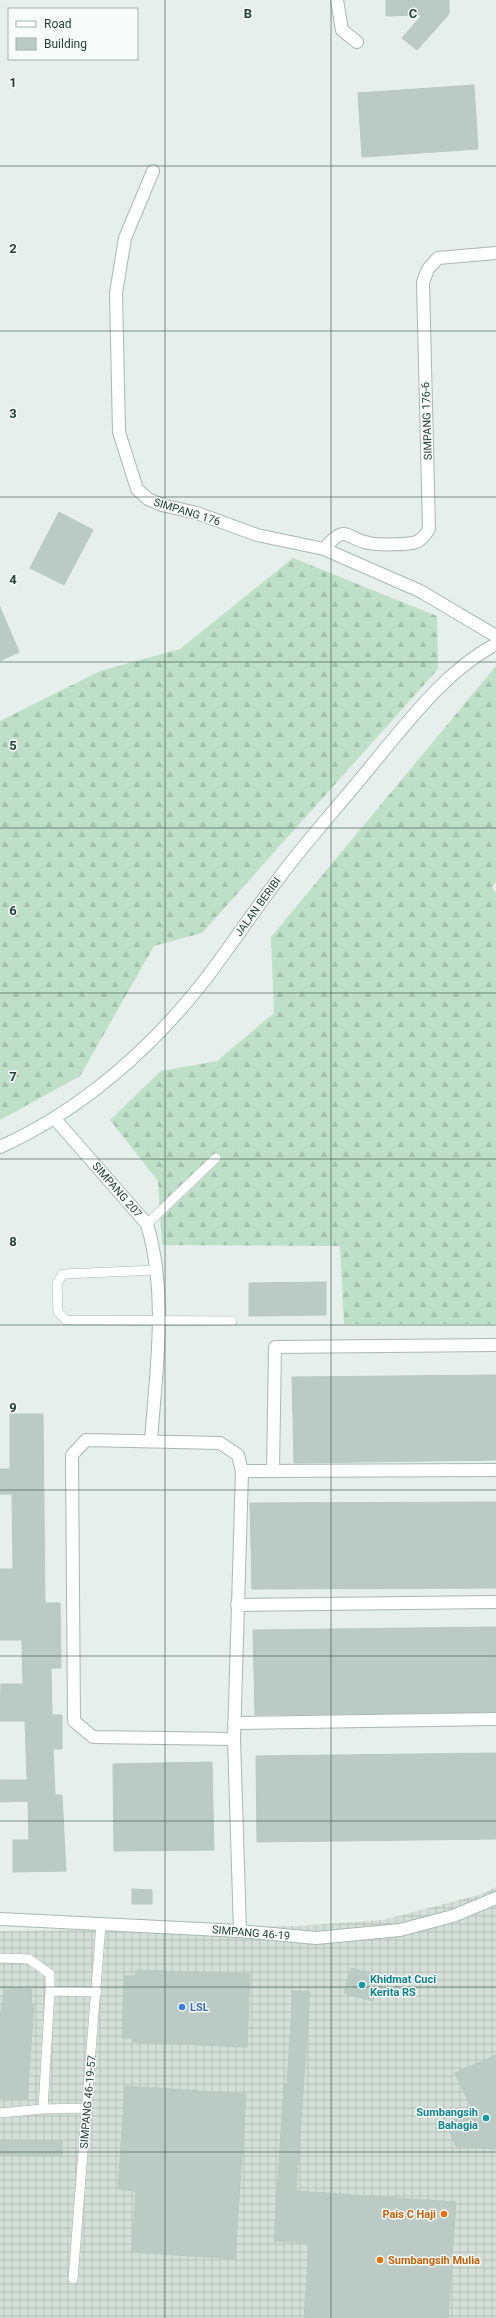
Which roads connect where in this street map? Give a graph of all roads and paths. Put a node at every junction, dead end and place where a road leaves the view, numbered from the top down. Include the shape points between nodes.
1 (337, 0) edge
2 (356, 42) dead end
3 (154, 171) dead end
4 (496, 253) edge
5 (324, 549) junction
6 (496, 636) edge
7 (496, 644) edge
8 (55, 1119) junction
9 (0, 1148) edge
10 (216, 1158) dead end
11 (147, 1224) junction
12 (156, 1270) junction
13 (160, 1320) junction
14 (232, 1321) dead end
15 (496, 1345) edge
16 (151, 1441) junction
17 (496, 1470) edge
18 (242, 1471) junction
19 (273, 1471) junction
20 (496, 1602) edge
21 (237, 1605) junction
22 (496, 1719) edge
23 (234, 1723) junction
24 (234, 1739) junction
25 (496, 1898) edge
26 (0, 1919) edge
27 (101, 1924) junction
28 (240, 1931) junction
29 (0, 1958) edge
30 (50, 1991) junction
31 (97, 1992) junction
32 (87, 2108) junction
33 (43, 2109) junction
34 (0, 2113) edge
35 (73, 2279) dead end

1 - 2 street via 342,30
3 - 5 street, SIMPANG 176 via 125,238 116,293 119,432 137,489 148,500 162,506 197,513 257,535
4 - 5 street, SIMPANG 176-6 via 438,258 428,269 423,282 429,529 416,542 370,544 349,534 334,537
5 - 6 street, SIMPANG 176 via 420,591
7 - 8 street, JALAN BERIBI via 478,655 423,705 282,873 203,982 156,1036 104,1082
8 - 9 street, JALAN BERIBI
8 - 11 street, SIMPANG 207
10 - 11 lane
11 - 12 street, SIMPANG 207
12 - 13 street, SIMPANG 207
12 - 13 lane via 63,1274 57,1283 58,1312 66,1320
13 - 14 lane
13 - 16 street, SIMPANG 207
15 - 19 street via 274,1347
16 - 18 street via 220,1442 238,1455
16 - 24 street via 86,1440 72,1455 74,1721 94,1737
17 - 19 street
18 - 19 street
18 - 21 street
20 - 21 street
21 - 23 street
22 - 23 street
23 - 24 street
24 - 28 street
25 - 28 street, SIMPANG 46-19 via 453,1916 400,1930 316,1938
26 - 27 street, SIMPANG 46-19
27 - 28 street, SIMPANG 46-19
27 - 31 lane, SIMPANG 46-19-57
29 - 30 lane via 29,1959 50,1974
30 - 31 lane
30 - 33 lane
31 - 32 lane, SIMPANG 46-19-57
32 - 33 lane
32 - 35 lane, SIMPANG 46-19-57
33 - 34 lane

